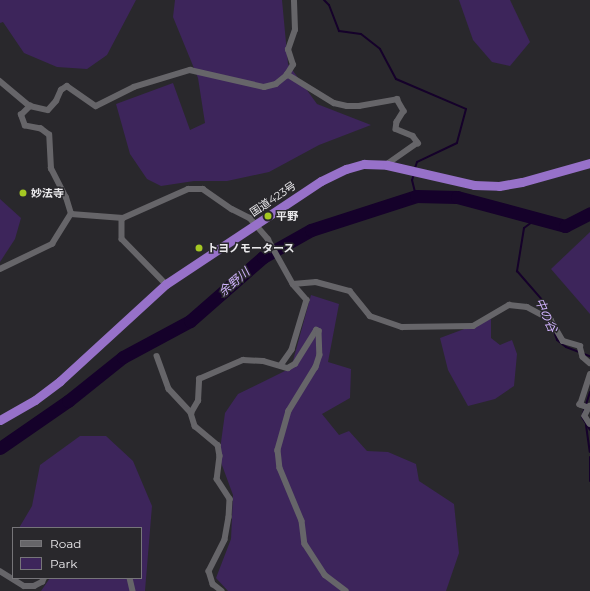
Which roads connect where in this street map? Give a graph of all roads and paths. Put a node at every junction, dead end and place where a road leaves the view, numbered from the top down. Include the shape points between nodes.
1 (294, 0) edge
2 (287, 74) junction
3 (0, 81) edge
4 (30, 106) junction
5 (590, 163) edge
6 (387, 165) junction
7 (71, 214) junction
8 (122, 218) junction
9 (256, 224) junction
10 (0, 268) edge
11 (166, 284) junction
12 (293, 284) junction
13 (157, 356) dead end
14 (590, 363) edge
15 (281, 366) junction
16 (590, 375) edge
17 (589, 407) edge
18 (191, 413) junction
19 (0, 420) edge
20 (590, 424) edge
21 (0, 571) edge
22 (12, 578) edge
23 (13, 579) edge
24 (44, 579) edge
25 (130, 579) edge
26 (133, 591) edge
27 (222, 591) edge
28 (346, 591) edge

1 - 2 street via 295,30 288,50 293,65
2 - 4 street via 276,84 264,87 190,70 134,87 96,106 67,86 61,90 48,110
2 - 6 street via 334,103 347,106 397,99 404,111 396,129 413,136 418,143
3 - 4 street
4 - 7 street via 22,115 25,126 41,129 49,135 52,169
5 - 6 highway, 国道423号 via 498,186 474,184
6 - 9 highway, 国道423号 via 364,164 346,169 321,181
7 - 8 street
7 - 10 street via 52,244
8 - 9 street via 188,189 203,189
8 - 11 street via 122,239
9 - 11 highway, 国道423号
9 - 12 street via 280,258
11 - 19 highway, 国道423号 via 60,381 35,400
12 - 14 street via 316,282 350,291 370,316 402,327 473,326 494,311 509,305 527,307 551,320 563,341 580,346 584,357
12 - 15 street via 307,300 292,350
13 - 18 street via 169,389
15 - 18 street via 263,361 243,360 215,370 199,379 198,401
15 - 28 street via 288,368 295,364 316,330 319,332 320,354 316,367 289,411 278,450 280,468 302,521 305,544 325,575
16 - 17 street via 580,405
17 - 20 street via 584,416
18 - 27 street via 195,426 218,445 220,456 217,479 230,499 225,540 209,571 213,584
21 - 22 street
23 - 24 street via 24,586 34,586
25 - 26 street

